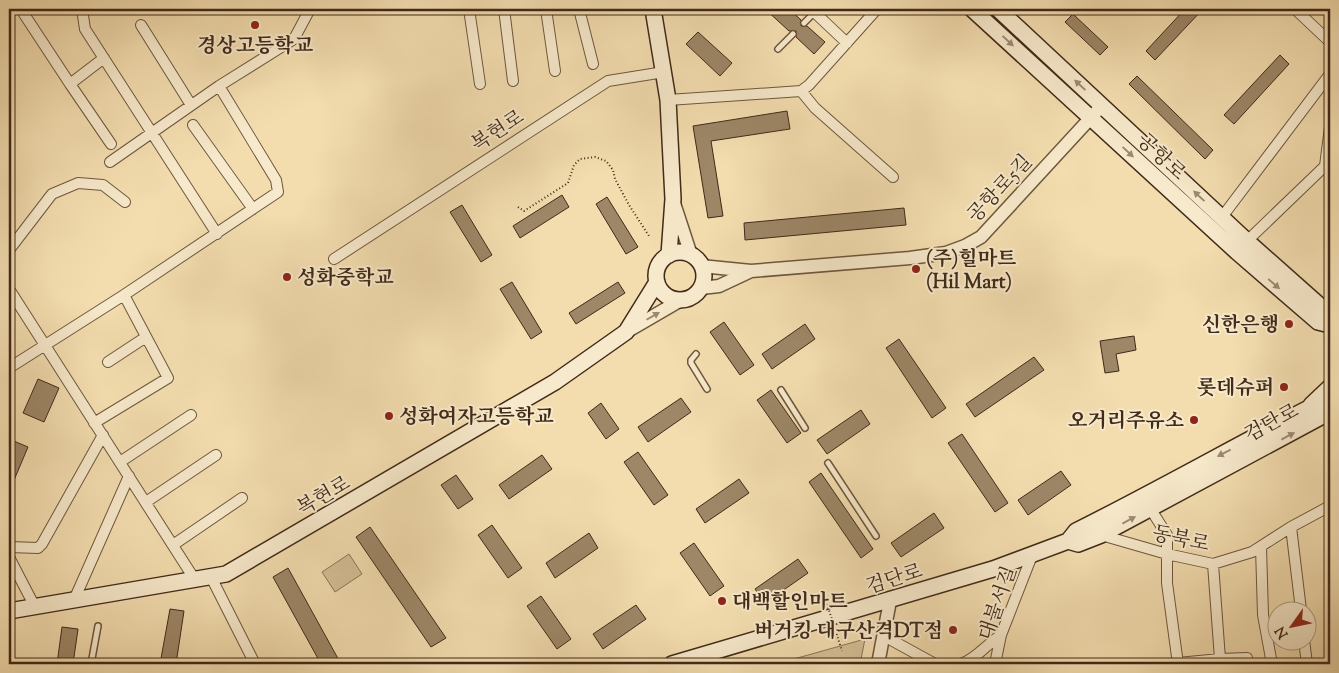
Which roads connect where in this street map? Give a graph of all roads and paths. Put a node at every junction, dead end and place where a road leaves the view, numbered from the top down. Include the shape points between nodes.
1 (82, 9) edge
2 (310, 9) edge
3 (469, 9) edge
4 (504, 9) edge
5 (546, 9) edge
6 (579, 9) edge
7 (652, 9) edge
8 (877, 9) edge
9 (972, 9) edge
10 (998, 9) edge
11 (1294, 9) edge
12 (813, 10) edge
13 (24, 14) dead end
14 (804, 23) dead end
15 (141, 25) dead end
16 (793, 34) dead end
17 (1330, 42) edge
18 (847, 43) junction
19 (778, 49) dead end
20 (104, 58) junction
21 (593, 64) dead end
22 (555, 71) dead end
23 (664, 72) junction
24 (1330, 74) edge
25 (513, 80) dead end
26 (70, 84) junction
27 (480, 84) dead end
28 (219, 86) junction
29 (801, 91) junction
30 (668, 100) junction
31 (191, 105) junction
32 (1102, 105) junction
33 (1090, 117) junction
34 (193, 125) dead end
35 (1330, 127) edge
36 (151, 133) junction
37 (111, 144) dead end
38 (110, 162) dead end
39 (893, 177) dead end
40 (673, 199) junction
41 (125, 202) dead end
42 (518, 207) dead end
43 (253, 209) junction
44 (1222, 217) junction
45 (217, 234) junction
46 (649, 236) dead end
47 (1248, 241) junction
48 (9, 250) edge
49 (669, 255) junction
50 (334, 259) dead end
51 (696, 260) junction
52 (751, 271) junction
53 (657, 282) junction
54 (701, 288) junction
55 (9, 289) edge
56 (124, 295) junction
57 (681, 300) junction
58 (1330, 321) edge
59 (1330, 325) edge
60 (626, 332) junction
61 (146, 337) junction
62 (44, 344) junction
63 (696, 354) dead end
64 (108, 362) dead end
65 (9, 368) edge
66 (1330, 387) edge
67 (707, 388) dead end
68 (781, 390) dead end
69 (1330, 403) edge
70 (1330, 412) edge
71 (191, 415) dead end
72 (1318, 416) edge
73 (94, 423) junction
74 (806, 428) dead end
75 (102, 435) junction
76 (216, 455) dead end
77 (120, 462) junction
78 (828, 463) dead end
79 (129, 476) junction
80 (242, 498) dead end
81 (146, 502) junction
82 (1330, 506) edge
83 (1150, 508) junction
84 (1291, 527) junction
85 (1101, 535) junction
86 (876, 536) dead end
87 (1068, 541) junction
88 (173, 545) junction
89 (9, 547) edge
90 (1261, 547) junction
91 (1033, 554) junction
92 (1167, 554) junction
93 (9, 557) edge
94 (1213, 564) junction
95 (211, 577) junction
96 (195, 580) junction
97 (74, 600) junction
98 (1300, 600) edge
99 (890, 601) junction
100 (827, 604) dead end
101 (35, 607) junction
102 (9, 611) edge
103 (98, 626) dead end
104 (1001, 635) junction
105 (884, 636) junction
106 (1305, 650) edge
107 (842, 651) dead end
108 (1247, 658) dead end
109 (1224, 661) edge
110 (90, 664) edge
111 (255, 664) edge
112 (672, 664) edge
113 (878, 664) edge
114 (935, 664) edge
115 (961, 664) edge
116 (995, 664) edge
117 (1178, 664) edge
118 (1272, 664) edge
119 (1307, 664) edge

1 - 20 street via 85,29
2 - 28 street via 294,39
3 - 27 street
4 - 25 street
5 - 22 street
6 - 21 street
7 - 23 main road
8 - 18 street
9 -> 33 main road, 공항로
32 -> 10 main road, 공항로
11 - 17 street
12 - 14 lane
12 - 18 street
13 - 26 street
15 - 31 street
16 - 19 lane
18 - 29 street
20 - 26 street
20 - 36 street
23 - 30 main road
23 - 50 street, 복현로 via 608,81
24 - 44 street
26 - 37 street
28 - 31 street
28 - 43 street via 276,180 278,192
29 - 30 street
29 - 39 street via 815,108
30 - 40 main road
31 - 36 street
32 - 33 street, 공항로5길
44 -> 32 main road, 공항로
33 - 52 street, 공항로5길 via 981,237 964,246 946,253 910,258
33 -> 59 main road, 공항로 via 1310,316
34 - 43 street
35 - 47 street via 1325,166
36 - 38 street
36 - 45 street
40 - 49 main road
40 - 51 street
41 - 48 street via 103,185 78,183 52,194
42 - 46 path via 524,210 568,183 574,165 580,159 595,157 606,161 613,170 629,205
43 - 45 street
44 - 47 main road, 공항로
45 - 56 street
47 - 58 main road, 공항로 via 1327,312
49 - 51 main road via 684,252
49 - 53 main road via 658,266
51 - 52 street
51 - 54 main road via 704,273
52 - 54 street via 719,286
53 - 57 main road via 666,295
53 - 60 main road
54 - 57 main road via 696,294
55 - 62 street
56 - 61 street
56 - 62 street
60 -> 57 street
60 - 95 main road, 복현로 via 555,382 226,574
61 - 64 street
61 - 73 street via 168,378
62 - 65 street
62 - 73 street
63 - 67 lane via 691,364
66 - 72 main road
68 - 74 lane
69 - 72 main road, 검단로 via 1323,402
70 - 72 main road, 검단로
71 - 77 street
83 -> 72 main road, 검단로
72 -> 87 main road, 검단로 via 1076,531
73 - 75 street
75 - 77 street
75 - 89 street via 42,544 38,548
76 - 81 street
77 - 79 street
78 - 86 lane
79 - 81 street
79 - 97 street
80 - 88 street
81 - 88 street
82 - 84 street, 동북로
85 -> 83 main road, 검단로
83 - 92 street via 1167,535
84 - 90 street, 동북로
84 - 98 street
85 - 87 main road, 검단로 via 1078,544
85 - 92 street, 동북로
87 - 91 main road, 검단로
88 - 96 street
90 - 94 street, 동북로
90 - 118 street via 1263,615
91 - 99 main road, 검단로
91 - 104 street, 대불서길
92 - 94 street, 동북로
92 - 117 street via 1167,583
93 - 101 street
94 - 109 street
95 - 96 main road, 복현로
95 - 111 street
96 - 97 main road, 복현로
97 - 101 main road, 복현로
99 - 105 street
99 - 112 main road, 검단로
100 - 107 path, bridge
101 - 102 main road, 복현로
103 - 110 lane
104 - 115 street
104 - 116 street, 대불서길
105 - 113 street
105 - 114 street
106 - 119 street
108 - 109 street
109 - 117 street

